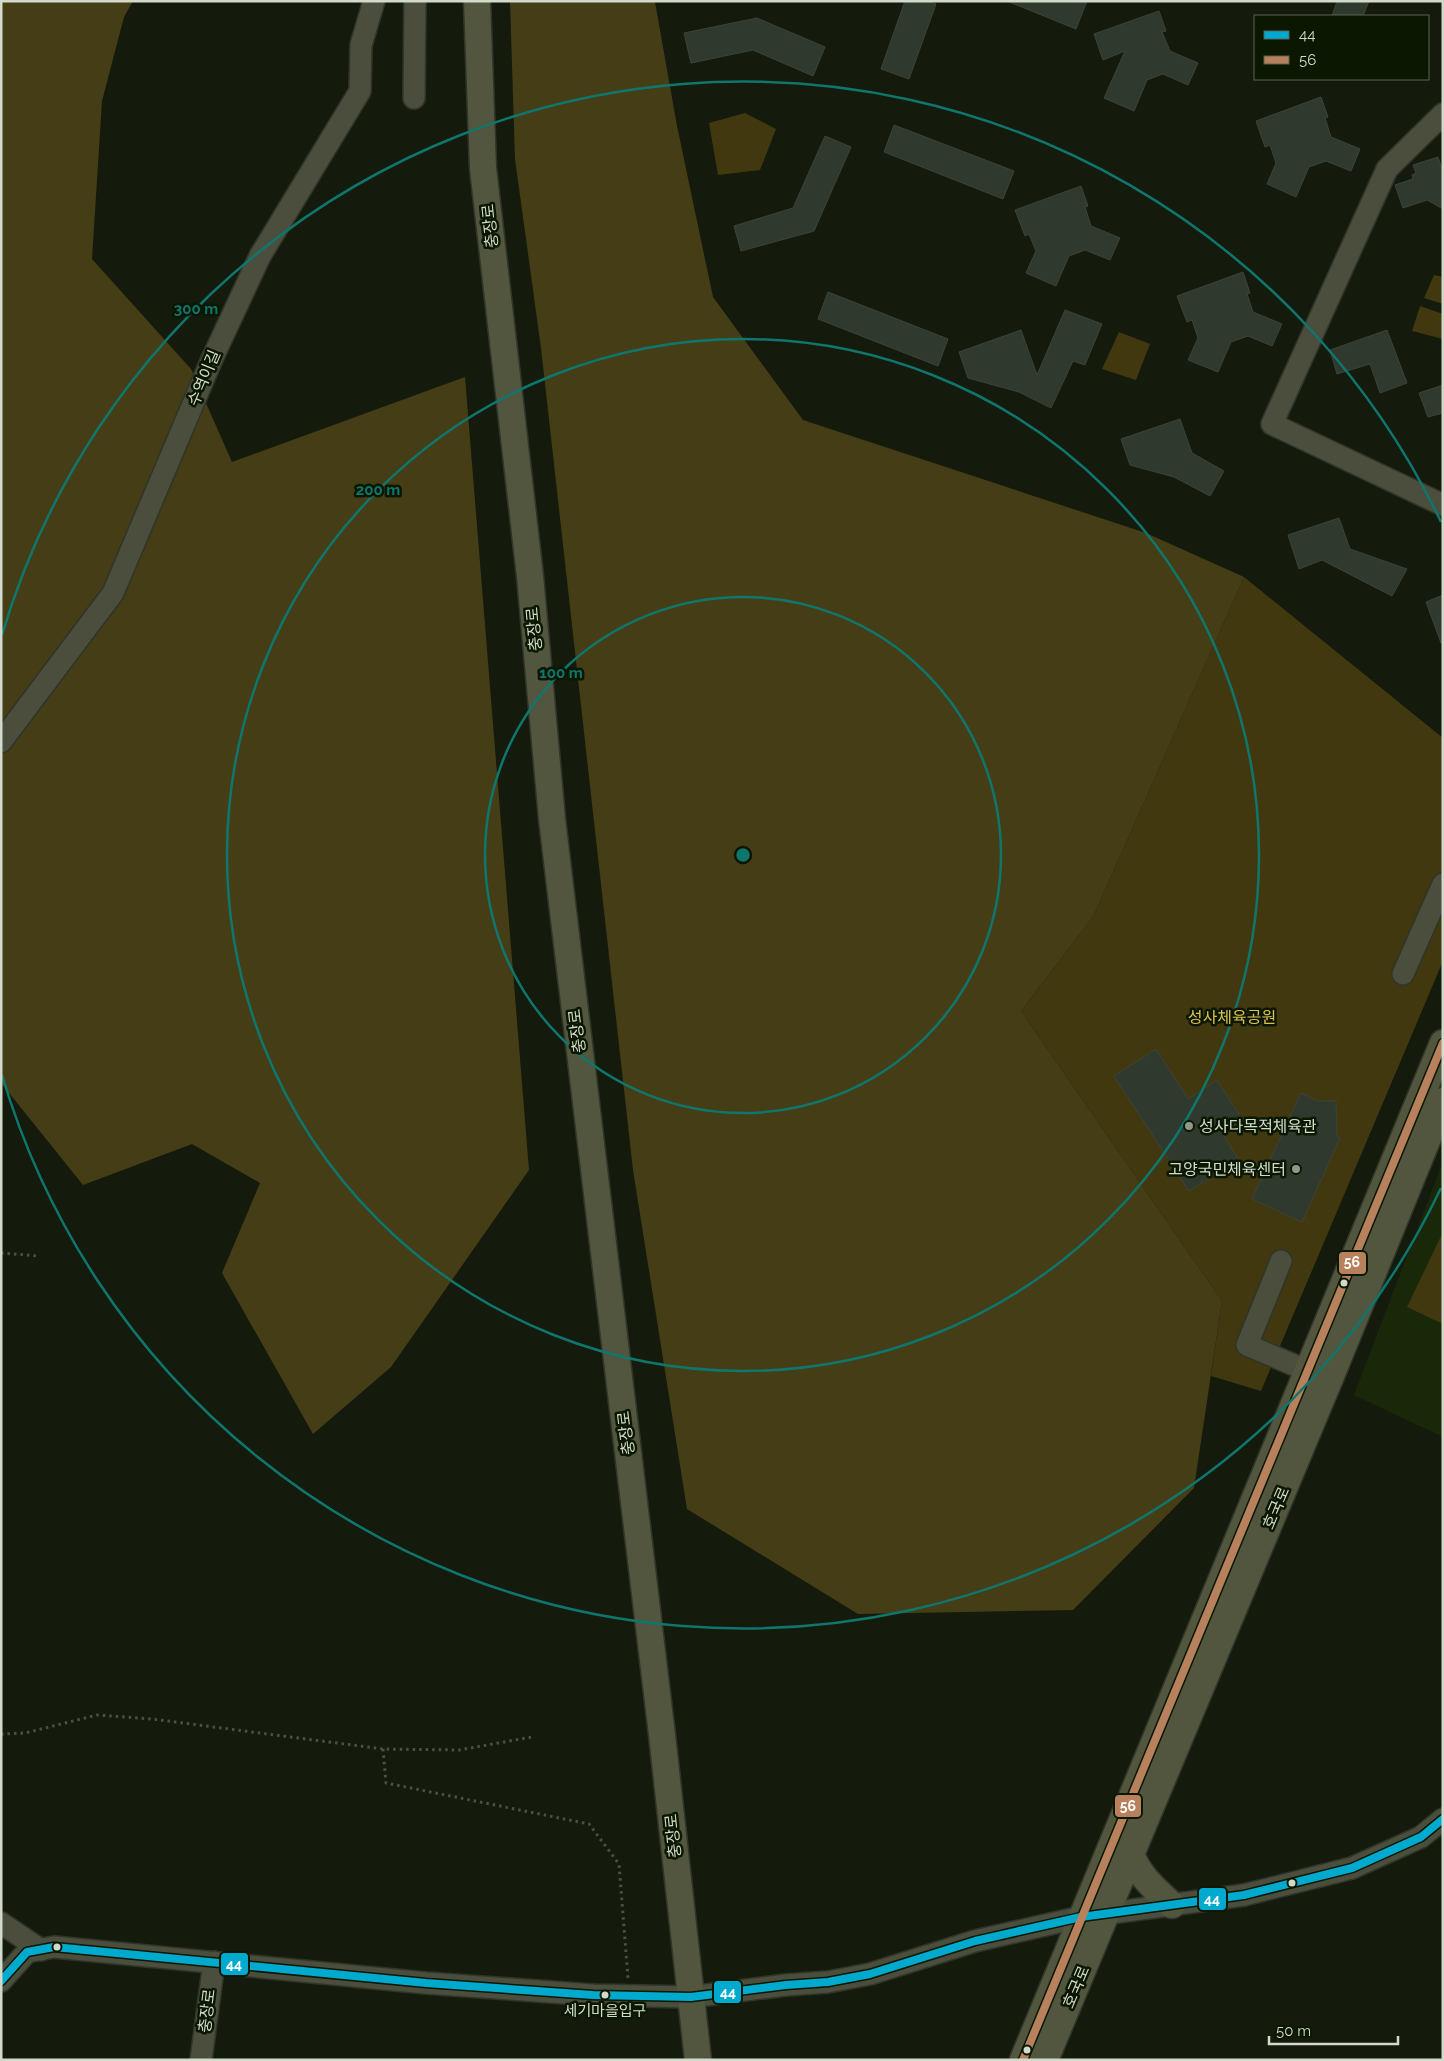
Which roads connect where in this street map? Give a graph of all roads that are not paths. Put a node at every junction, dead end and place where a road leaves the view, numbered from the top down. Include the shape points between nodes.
1 (374, 1) edge
2 (415, 1) edge
3 (477, 1) edge
4 (414, 98) dead end
5 (1443, 114) edge
6 (1443, 505) edge
7 (1, 742) edge
8 (1443, 884) edge
9 (1404, 974) dead end
10 (1443, 1043) edge
11 (1443, 1101) edge
12 (1281, 1261) dead end
13 (1319, 1374) junction
14 (1443, 1819) edge
15 (1131, 1854) junction
16 (1172, 1905) junction
17 (1094, 1915) junction
18 (1, 1923) edge
19 (41, 1950) junction
20 (214, 1962) junction
21 (1, 1981) edge
22 (691, 1997) junction
23 (201, 2060) edge
24 (698, 2060) edge
25 (1023, 2060) edge
26 (1045, 2060) edge

1 - 7 street, 수역이길 via 361,45 360,91 260,256 212,359 114,593
2 - 4 street
3 - 22 main road, 충장로 via 483,168 530,576 552,818
5 - 6 street via 1387,169 1272,424
8 - 9 street
10 - 13 main road, 호국로
11 - 13 main road, 호국로
12 - 13 street via 1247,1345
13 - 15 main road, 호국로
13 - 17 main road, 호국로
14 - 16 street via 1421,1837 1352,1868 1244,1895
15 - 16 main road via 1136,1868
15 - 17 main road, 호국로
16 - 17 street
17 - 22 street via 974,1941 870,1974 828,1982
17 - 25 main road, 호국로
17 - 26 main road, 호국로
18 - 19 street
19 - 20 street via 54,1947
19 - 21 street via 27,1952
20 - 22 street via 426,1983
20 - 23 street, 충장로
22 - 24 main road, 충장로

